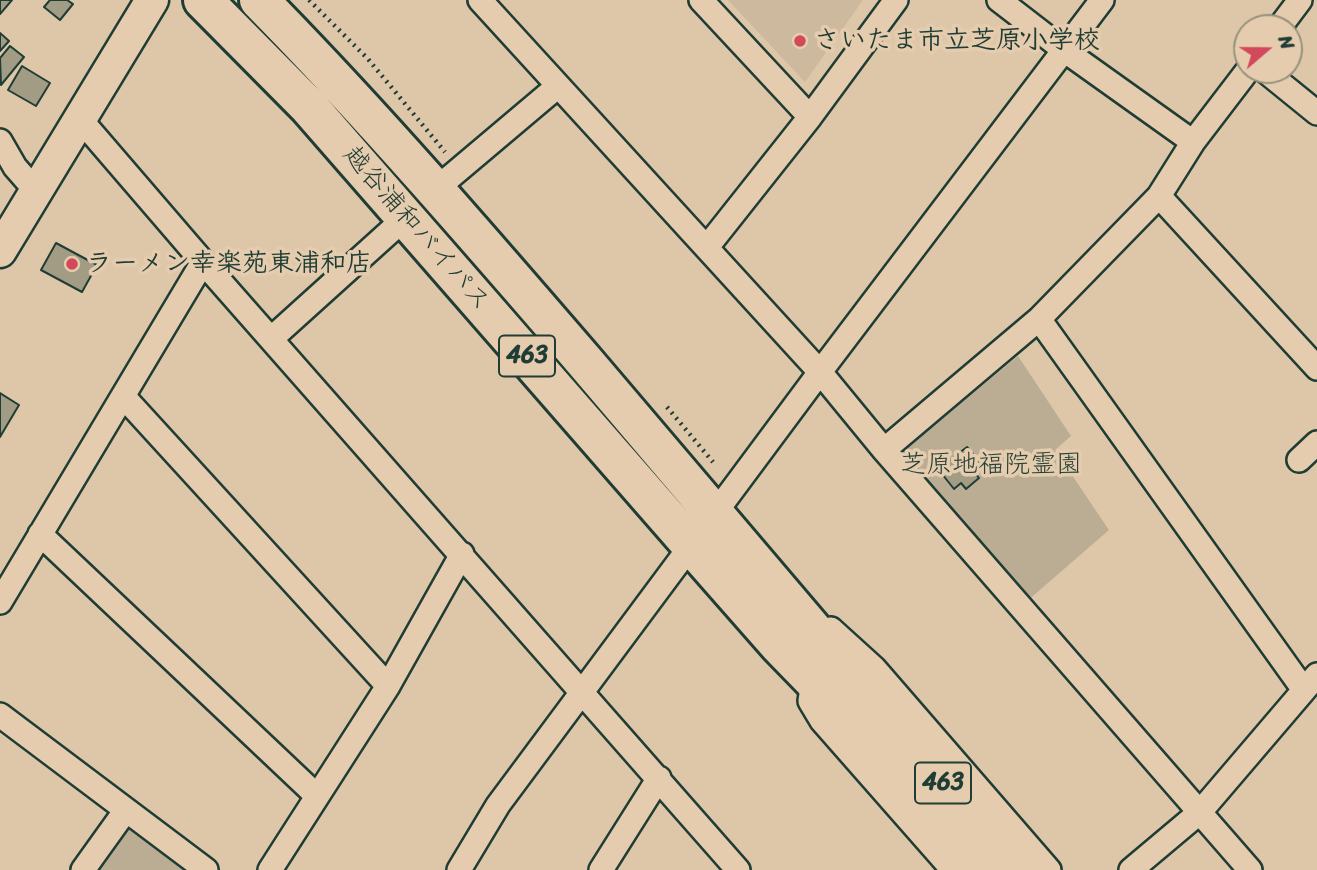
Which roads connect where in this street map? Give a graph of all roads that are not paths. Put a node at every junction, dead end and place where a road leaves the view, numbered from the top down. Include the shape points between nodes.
1 (152, 0) edge
2 (203, 0) edge
3 (259, 0) edge
4 (480, 0) edge
5 (701, 0) edge
6 (896, 0) edge
7 (999, 0) edge
8 (1102, 0) edge
9 (1065, 50) junction
10 (1237, 84) edge
11 (1281, 84) edge
12 (558, 86) junction
13 (1317, 113) edge
14 (810, 117) junction
15 (80, 119) junction
16 (0, 141) edge
17 (1193, 142) junction
18 (436, 189) junction
19 (36, 191) junction
20 (1159, 196) junction
21 (405, 218) junction
22 (707, 247) junction
23 (0, 251) edge
24 (203, 262) junction
25 (1039, 319) junction
26 (271, 339) junction
27 (1317, 368) edge
28 (820, 372) junction
29 (123, 396) junction
30 (1317, 443) edge
31 (884, 450) junction
32 (1299, 460) dead end
33 (716, 514) junction
34 (40, 534) junction
35 (692, 546) junction
36 (462, 554) junction
37 (0, 602) edge
38 (797, 610) junction
39 (813, 679) junction
40 (1310, 683) edge
41 (388, 686) junction
42 (583, 692) junction
43 (858, 706) junction
44 (0, 715) edge
45 (659, 778) junction
46 (317, 796) junction
47 (127, 810) junction
48 (1200, 812) junction
49 (83, 870) edge
50 (206, 870) edge
51 (270, 870) edge
52 (459, 870) edge
53 (601, 870) edge
54 (738, 870) edge
55 (953, 870) edge
56 (980, 870) edge
57 (1017, 870) edge
58 (1049, 870) edge
59 (1131, 870) edge
60 (1250, 870) edge

1 - 15 street
2 - 21 highway, 越谷浦和バイパス / 463 via 309,107
3 - 18 highway, 越谷浦和バイパス / 463
4 - 12 street
5 - 14 street
6 - 14 street
7 - 9 street
8 - 9 street
9 - 17 street
9 - 28 street
10 - 17 street
11 - 13 street
12 - 18 street
12 - 22 street
14 - 22 street
15 - 19 street
15 - 24 street
16 - 19 street
17 - 20 street
18 - 33 highway, 越谷浦和バイパス / 463
19 - 23 street
20 - 25 street
20 - 27 street
21 - 26 street
21 - 35 highway, 越谷浦和バイパス / 463
22 - 28 street
24 - 26 street
24 - 29 street
25 - 31 street
25 - 40 street
26 - 36 street
28 - 31 street
28 - 33 street
29 - 34 street
29 - 41 street
30 - 32 street
31 - 48 street
33 - 35 street
33 - 38 highway, 越谷浦和バイパス / 463
34 - 37 street
34 - 46 street
35 - 39 highway, 越谷浦和バイパス / 463
35 - 42 street
36 - 41 street
36 - 42 street
38 - 43 highway, 越谷浦和バイパス / 463
38 - 58 street via 833,630 874,668
39 - 43 highway, 越谷浦和バイパス / 463
39 - 55 street via 810,701 822,721
40 - 48 street
41 - 46 street
42 - 45 street
42 - 52 street via 498,805
43 - 56 highway, 463
43 - 57 highway, 463
44 - 47 street
45 - 53 street
45 - 54 street
46 - 51 street
47 - 49 street
47 - 50 street
48 - 59 street
48 - 60 street

